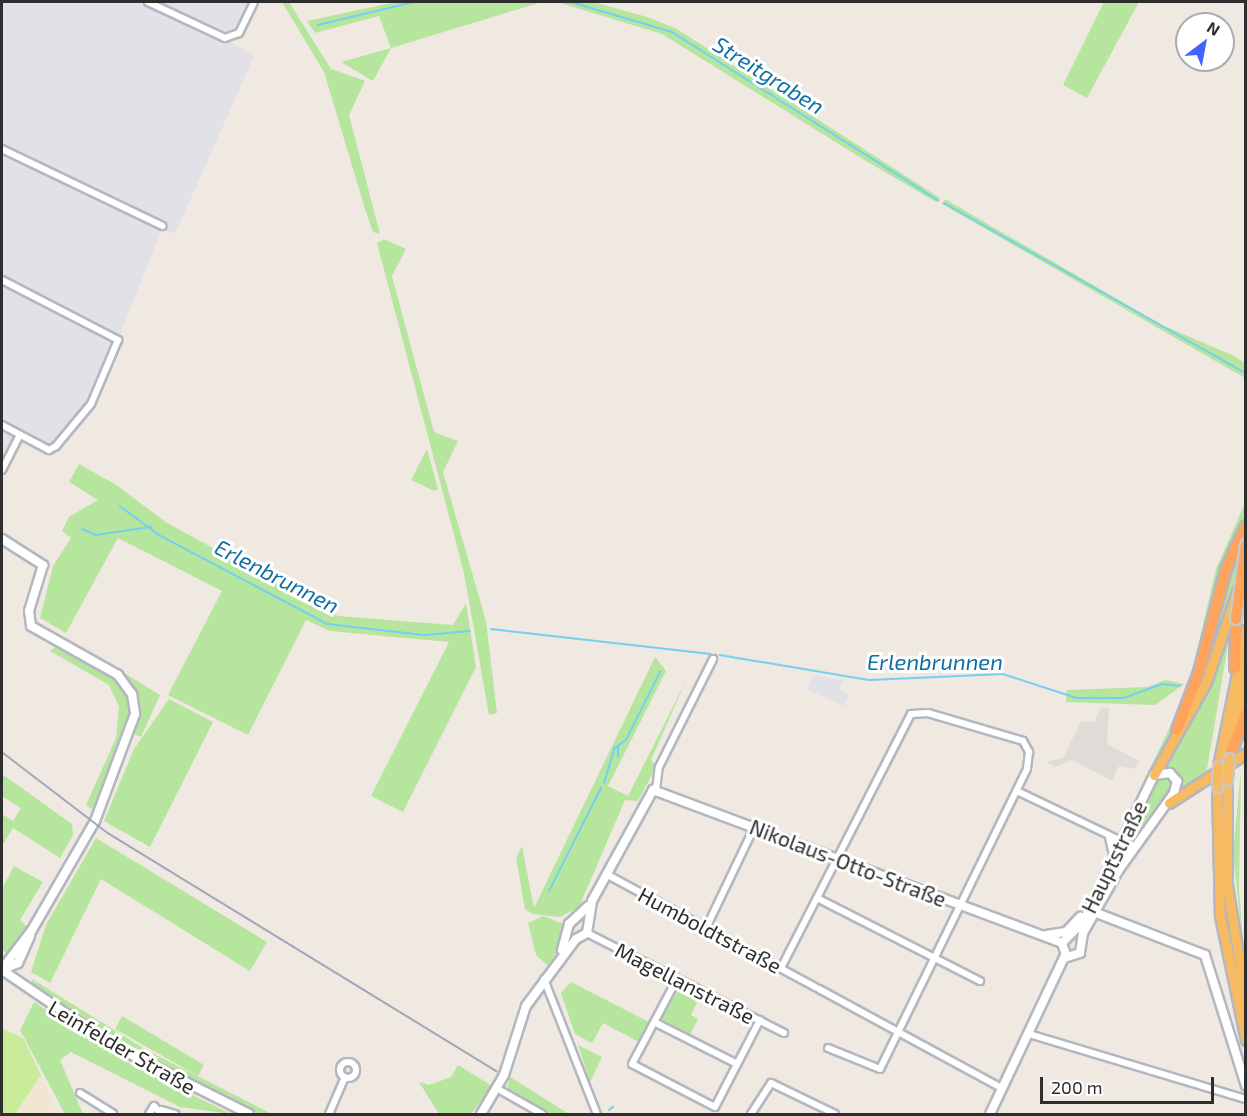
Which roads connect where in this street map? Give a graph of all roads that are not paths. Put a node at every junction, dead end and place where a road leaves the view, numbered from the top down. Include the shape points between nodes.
1 (148, 2) edge
2 (254, 2) edge
3 (2, 149) edge
4 (163, 226) dead end
5 (2, 280) edge
6 (2, 425) edge
7 (20, 435) junction
8 (2, 470) edge
9 (1245, 526) edge
10 (2, 538) edge
11 (1245, 544) edge
12 (1245, 570) edge
13 (1245, 630) edge
14 (713, 659) dead end
15 (1240, 668) edge
16 (1245, 714) edge
17 (1177, 730) junction
18 (1245, 753) edge
19 (1229, 758) junction
20 (1154, 775) junction
21 (656, 790) junction
22 (1017, 790) junction
23 (1169, 803) junction
24 (1131, 827) junction
25 (754, 828) junction
26 (1108, 836) junction
27 (1128, 845) junction
28 (836, 861) junction
29 (1114, 862) junction
30 (606, 874) junction
31 (817, 898) junction
32 (961, 906) junction
33 (1093, 906) junction
34 (582, 921) junction
35 (706, 928) junction
36 (32, 930) junction
37 (587, 933) junction
38 (1041, 936) junction
39 (573, 937) junction
40 (1076, 940) junction
41 (1065, 952) junction
42 (936, 957) junction
43 (18, 963) junction
44 (781, 969) junction
45 (2, 970) edge
46 (544, 979) junction
47 (677, 979) junction
48 (980, 981) dead end
49 (23, 987) junction
50 (1245, 1002) edge
51 (760, 1020) junction
52 (656, 1023) junction
53 (898, 1032) junction
54 (784, 1033) dead end
55 (1029, 1034) junction
56 (1245, 1040) edge
57 (828, 1048) dead end
58 (737, 1064) junction
59 (345, 1077) dead end
60 (1245, 1086) edge
61 (498, 1089) junction
62 (1003, 1089) junction
63 (80, 1093) dead end
64 (1245, 1099) edge
65 (161, 1112) edge
66 (113, 1114) edge
67 (148, 1114) edge
68 (175, 1114) edge
69 (249, 1114) edge
70 (329, 1114) edge
71 (483, 1114) edge
72 (542, 1114) edge
73 (597, 1114) edge
74 (751, 1114) edge
75 (835, 1114) edge
76 (990, 1114) edge

1 - 2 street via 225,38 239,33
3 - 4 street
5 - 7 street via 118,340 91,404 56,446 50,450
6 - 7 street
7 - 8 street
9 - 17 highway via 1226,569 1199,672
10 - 36 main road via 43,565 28,616 42,633 114,671 135,701 133,726 121,761 68,869
11 - 15 highway, bridge via 1236,619
12 - 17 highway via 1209,675
13 - 15 highway
14 - 21 street via 659,767
15 - 19 highway
15 - 56 highway, bridge via 1218,766 1217,787 1220,916
16 - 19 highway
17 - 20 highway
18 - 23 highway
19 - 50 highway, bridge via 1230,916
20 - 23 main road via 1170,773 1177,781
20 - 24 main road, Hauptstraße
21 - 25 main road, Nikolaus-Otto-Straße
21 - 30 main road via 644,798
22 - 26 street
22 - 28 street via 1029,763 1020,739 928,713 908,717
22 - 32 street
23 - 27 main road, Hauptstraße
24 - 26 street
24 - 27 main road, Hauptstraße
25 - 28 main road, Nikolaus-Otto-Straße
25 - 35 street
26 - 27 street
26 - 29 street
27 - 29 main road, Hauptstraße
27 - 33 main road, Hauptstraße
28 - 31 street
28 - 32 main road, Nikolaus-Otto-Straße
29 - 33 main road, Hauptstraße
30 - 34 main road
30 - 35 street, Humboldtstraße
31 - 42 street
31 - 44 street
32 - 38 main road, Nikolaus-Otto-Straße
32 - 42 street
33 - 38 main road via 1066,932
33 - 40 main road, Hauptstraße
33 - 60 main road via 1197,948 1214,975
34 - 37 main road
34 - 39 main road via 569,924
35 - 44 street, Humboldtstraße
36 - 43 main road
36 - 45 main road
37 - 39 main road
37 - 47 street, Magellanstraße
38 - 41 main road, Nikolaus-Otto-Straße
39 - 46 main road
40 - 41 main road
40 - 41 main road, Hauptstraße via 1080,952
41 - 55 main road via 1057,980
42 - 48 street
42 - 53 street
43 - 45 main road
43 - 49 main road
44 - 53 street, Humboldtstraße
45 - 49 main road, Leinfelder Straße
46 - 61 main road via 522,1014
46 - 73 street
47 - 51 street, Magellanstraße
47 - 52 street
49 - 69 main road, Leinfelder Straße via 147,1065
51 - 54 street, Magellanstraße
51 - 58 street
52 - 58 street
52 - 58 street via 632,1064 716,1107
53 - 57 street via 878,1070
53 - 62 street, Humboldtstraße
55 - 62 main road
55 - 64 street
59 - 70 street
61 - 71 main road
61 - 72 street
62 - 76 main road
63 - 66 street
65 - 67 street via 152,1106
65 - 68 street
74 - 75 street via 771,1083

